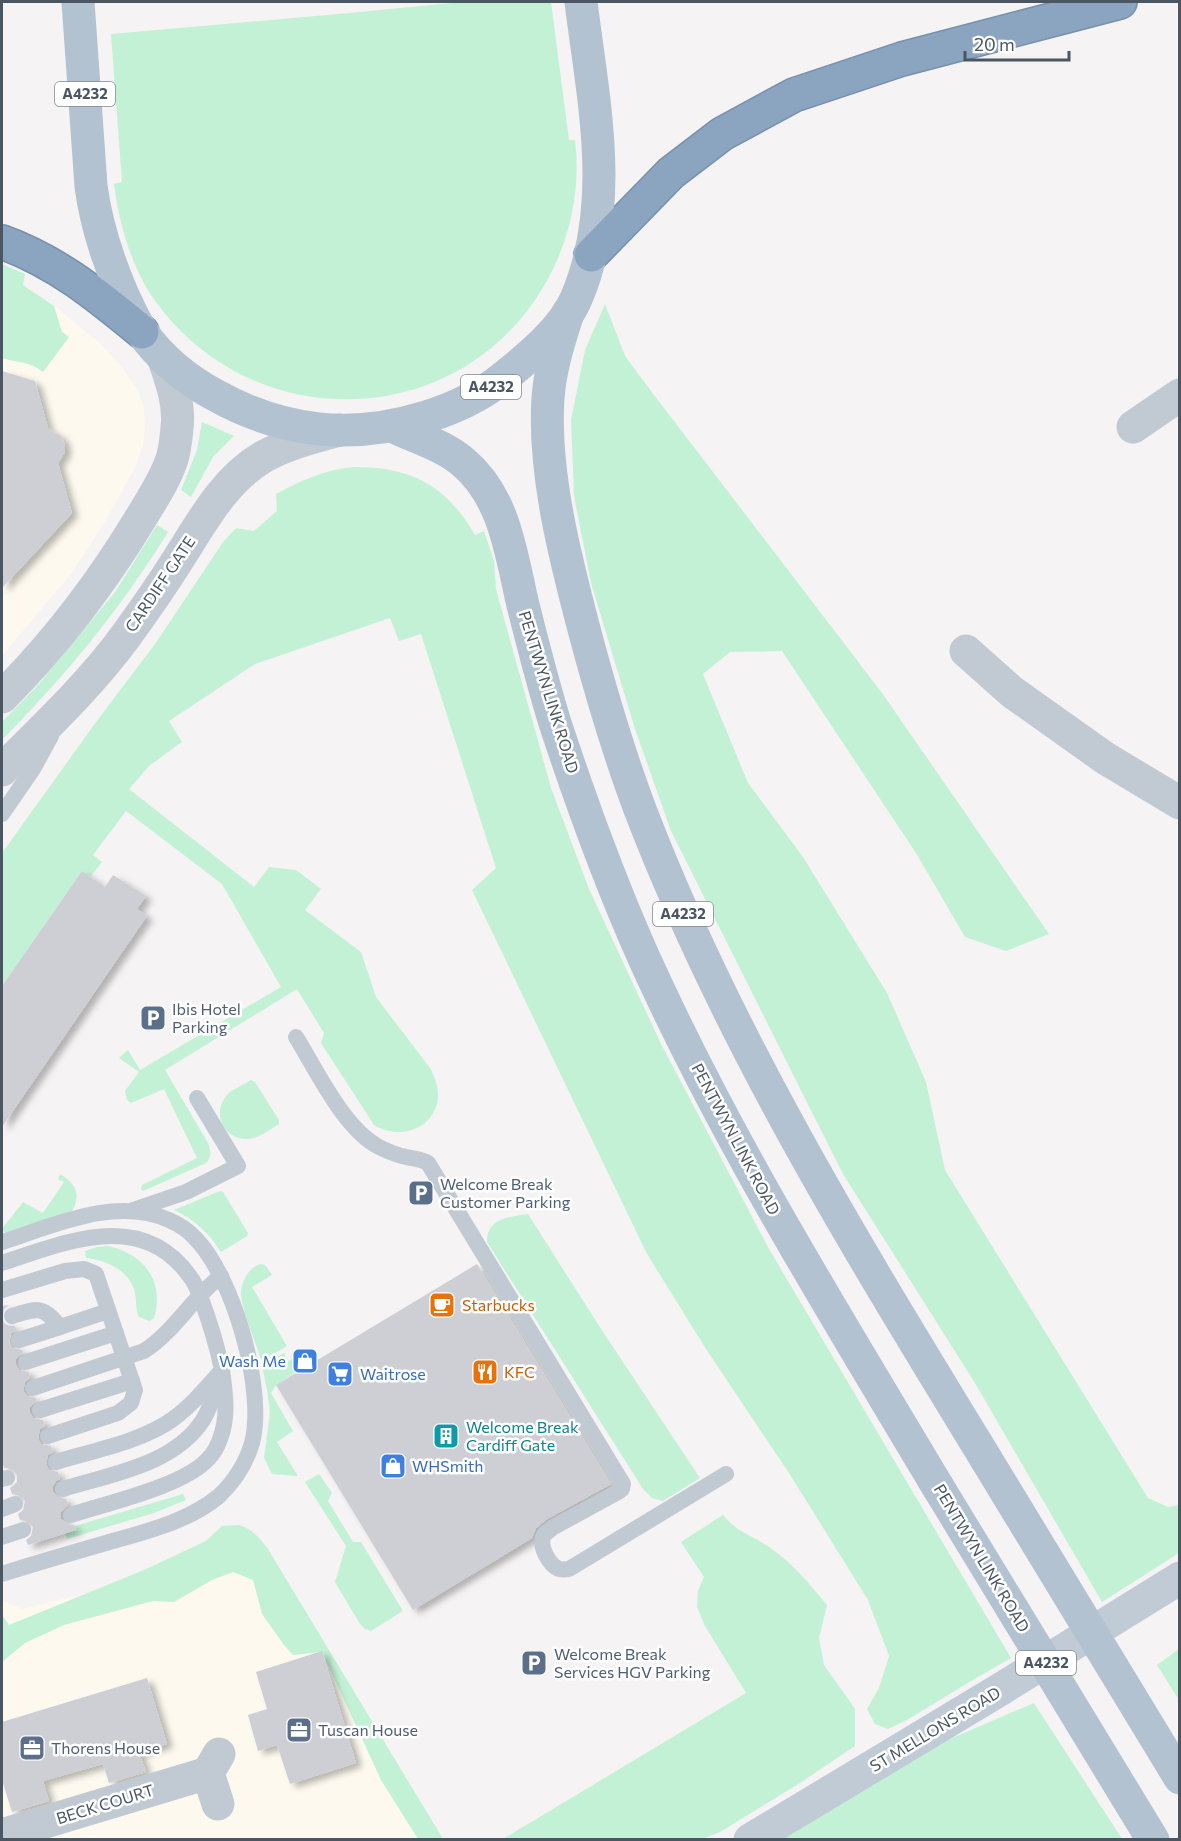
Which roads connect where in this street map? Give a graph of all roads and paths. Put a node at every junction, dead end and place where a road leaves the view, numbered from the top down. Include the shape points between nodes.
1 (78, 2) edge
2 (581, 2) edge
3 (1120, 2) edge
4 (2, 242) edge
5 (591, 255) junction
6 (568, 313) junction
7 (142, 332) junction
8 (163, 357) junction
9 (1179, 395) edge
10 (392, 426) junction
11 (1133, 427) dead end
12 (340, 430) junction
13 (966, 651) dead end
14 (2, 697) edge
15 (71, 701) junction
16 (2, 770) edge
17 (1179, 803) edge
18 (2, 814) edge
19 (296, 1037) dead end
20 (197, 1098) dead end
21 (129, 1212) junction
22 (2, 1242) edge
23 (2, 1263) edge
24 (221, 1276) junction
25 (2, 1290) edge
26 (200, 1296) junction
27 (108, 1311) junction
28 (12, 1316) dead end
29 (60, 1327) junction
30 (116, 1333) junction
31 (19, 1340) dead end
32 (124, 1358) junction
33 (26, 1362) dead end
34 (222, 1370) junction
35 (132, 1381) junction
36 (33, 1388) dead end
37 (40, 1410) dead end
38 (48, 1436) dead end
39 (56, 1462) dead end
40 (726, 1474) dead end
41 (63, 1489) dead end
42 (71, 1515) dead end
43 (23, 1530) dead end
44 (2, 1537) edge
45 (2, 1574) edge
46 (1179, 1578) edge
47 (1179, 1778) edge
48 (218, 1804) dead end
49 (2, 1835) edge
50 (750, 1839) edge
51 (1154, 1839) edge

1 - 7 main road, A4232 via 95,215 129,309
2 - 5 main road, A4232 via 597,138 599,203
3 - 5 highway via 902,59 794,94 722,134 671,173
4 - 7 highway via 66,273
5 - 6 main road, A4232
6 - 10 main road, A4232 via 536,349 472,399
6 - 47 main road, A4232, bridge via 548,396 551,474 577,602 640,810 738,1029 817,1176
7 - 8 main road, A4232
8 - 12 main road, A4232 via 192,381 243,411 292,426
8 - 14 street via 176,396 178,426 172,458 159,487 86,599
9 - 11 street
10 - 12 main road, A4232
10 - 51 main road, PENTWYN LINK ROAD / A4232, bridge via 463,462 481,480 494,502 507,532 556,724 643,957 763,1192
12 - 15 street, CARDIFF GATE via 262,458 234,481 123,639
13 - 17 street via 1012,692 1105,758
15 - 16 street, CARDIFF GATE
15 - 18 lane via 33,769
19 - 40 lane via 337,1106 363,1137 381,1148 428,1163 623,1484 618,1492 544,1535 545,1554 559,1569 569,1569
20 - 21 lane via 238,1166 186,1192
21 - 22 lane via 92,1215
21 - 24 lane via 168,1219 183,1227 196,1238
23 - 26 lane via 53,1246 115,1235 147,1241 166,1252 193,1280
24 - 26 lane
24 - 45 lane via 250,1366 255,1407 252,1441 231,1483 218,1497 177,1520
25 - 27 lane via 84,1269 96,1274
26 - 32 lane via 158,1342 144,1352
26 - 34 lane
27 - 29 lane
27 - 30 lane
28 - 29 lane via 35,1309 48,1313
29 - 31 lane
30 - 32 lane
30 - 33 lane
32 - 35 lane
32 - 36 lane
34 - 39 lane via 172,1420 149,1432
34 - 41 lane via 204,1419 174,1449 147,1463
34 - 42 lane via 226,1419 220,1440 208,1459 162,1486
35 - 37 lane
35 - 38 lane via 135,1390 131,1404 118,1413
43 - 44 lane
46 - 50 main road, ST MELLONS ROAD
48 - 49 street, BECK COURT via 213,1763

